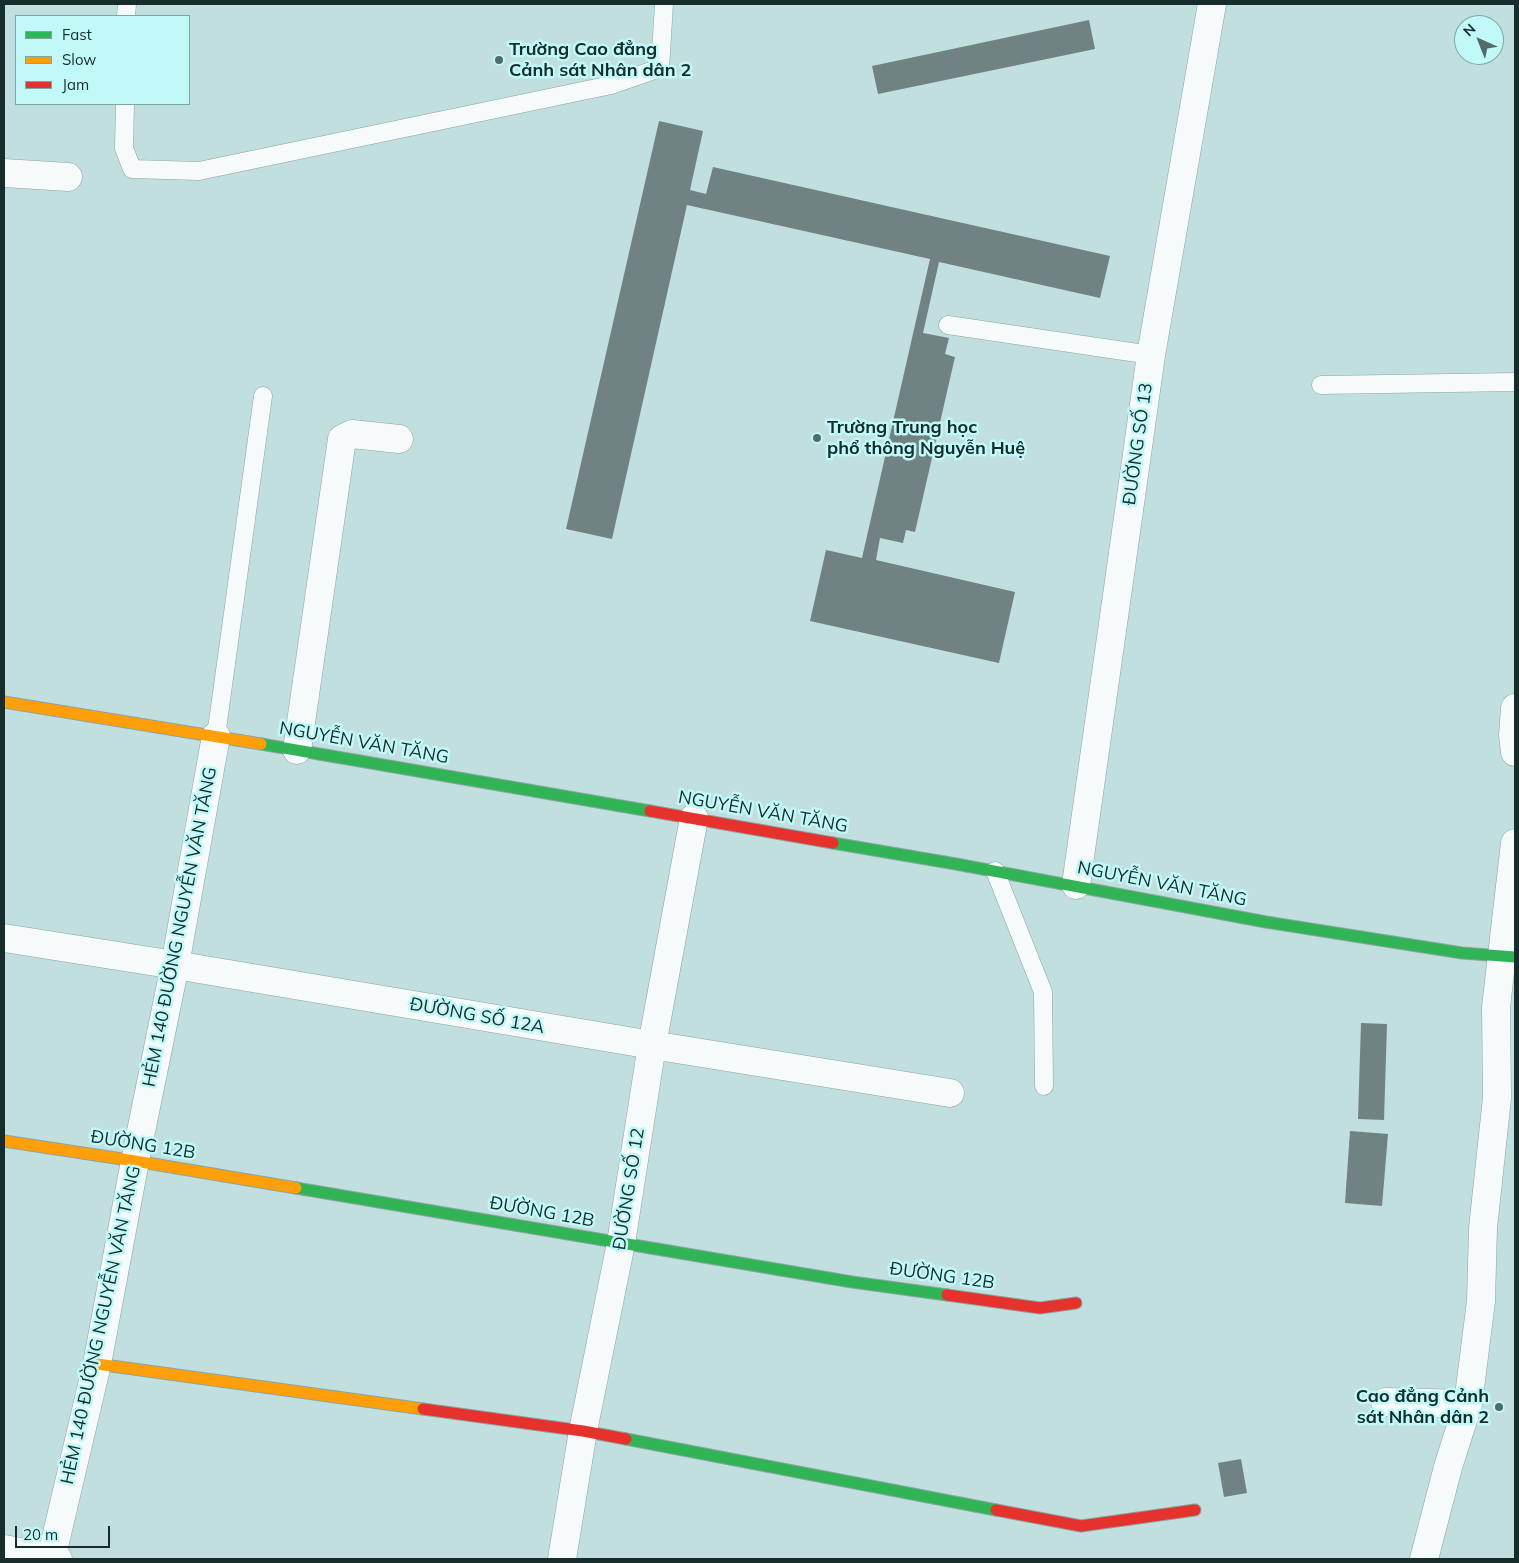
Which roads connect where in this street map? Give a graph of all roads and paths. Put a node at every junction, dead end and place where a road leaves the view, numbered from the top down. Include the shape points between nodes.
1 (664, 4) edge
2 (1212, 4) edge
3 (124, 105) edge
4 (4, 173) edge
5 (68, 177) dead end
6 (948, 325) dead end
7 (1151, 355) junction
8 (1515, 382) edge
9 (1321, 385) dead end
10 (263, 396) dead end
11 (399, 439) dead end
12 (4, 702) edge
13 (1515, 708) edge
14 (216, 736) junction
15 (297, 750) junction
16 (1515, 752) edge
17 (694, 818) junction
18 (1515, 843) edge
19 (995, 871) junction
20 (1076, 886) junction
21 (4, 938) edge
22 (1509, 957) edge
23 (175, 965) junction
24 (652, 1045) junction
25 (1044, 1086) dead end
26 (950, 1093) dead end
27 (4, 1141) edge
28 (135, 1161) junction
29 (621, 1243) junction
30 (1076, 1303) dead end
31 (96, 1364) junction
32 (1385, 1402) dead end
33 (1468, 1404) junction
34 (583, 1431) junction
35 (1195, 1510) dead end
36 (4, 1549) edge
37 (54, 1559) edge
38 (562, 1559) edge
39 (1424, 1559) edge

1 - 3 lane via 660,68 611,85 200,170 132,169 124,148
2 - 7 street, ĐƯỜNG SỐ 13
4 - 5 street
6 - 7 lane
7 - 20 street, ĐƯỜNG SỐ 13
8 - 9 lane
10 - 14 lane
11 - 15 street via 352,434 342,439
12 - 14 street, NGUYỄN VĂN TĂNG
13 - 16 street
14 - 15 street, NGUYỄN VĂN TĂNG
14 - 23 street, HẺM 140 ĐƯỜNG NGUYỄN VĂN TĂNG
15 - 17 street, NGUYỄN VĂN TĂNG
17 - 19 street, NGUYỄN VĂN TĂNG
17 - 24 street, ĐƯỜNG SỐ 12
18 - 22 street
19 - 20 street, NGUYỄN VĂN TĂNG
19 - 25 lane via 1043,992
20 - 22 street, NGUYỄN VĂN TĂNG via 1266,922 1462,953
21 - 23 street, ĐƯỜNG SỐ 12A
22 - 33 street via 1496,1007 1496,1098 1483,1228 1480,1301
23 - 24 street, ĐƯỜNG SỐ 12A
23 - 28 street, HẺM 140 ĐƯỜNG NGUYỄN VĂN TĂNG
24 - 26 street, ĐƯỜNG SỐ 12A
24 - 29 street, ĐƯỜNG SỐ 12
27 - 28 street, ĐƯỜNG 12B
28 - 29 street, ĐƯỜNG 12B
28 - 31 street, HẺM 140 ĐƯỜNG NGUYỄN VĂN TĂNG
29 - 30 street, ĐƯỜNG 12B via 852,1282 1040,1308
29 - 34 street, ĐƯỜNG SỐ 12
31 - 34 street
31 - 37 street, HẺM 140 ĐƯỜNG NGUYỄN VĂN TĂNG
32 - 33 street
33 - 39 street
34 - 35 street via 1081,1526
34 - 38 street, ĐƯỜNG SỐ 12
36 - 37 street

